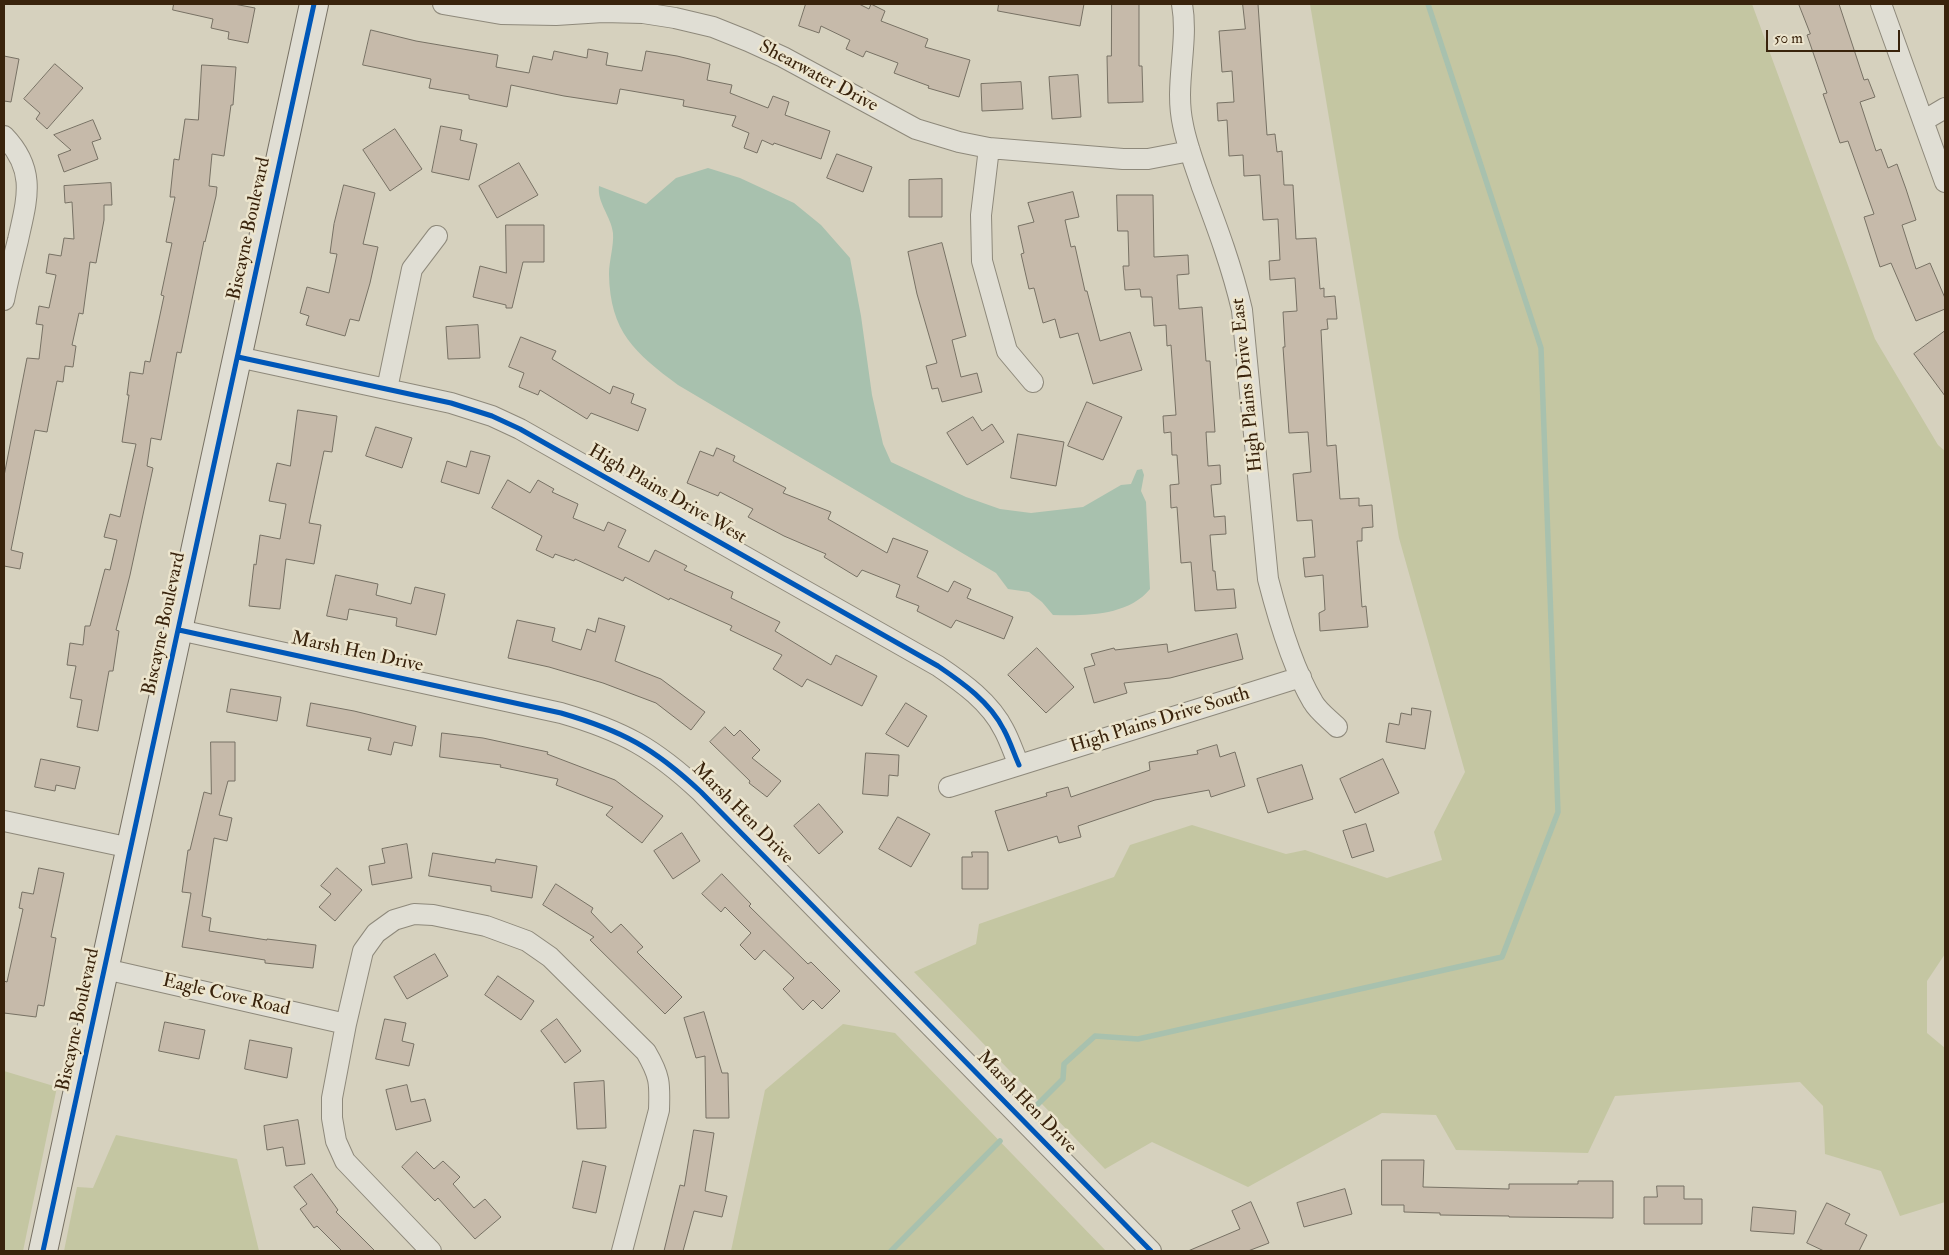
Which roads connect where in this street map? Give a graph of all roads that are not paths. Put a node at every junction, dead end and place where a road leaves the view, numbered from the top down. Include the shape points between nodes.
1 (314, 4) edge
2 (443, 4) edge
3 (1182, 4) edge
4 (1881, 4) edge
5 (468, 6) edge
6 (676, 11) edge
7 (1945, 108) edge
8 (1924, 121) junction
9 (4, 136) edge
10 (990, 148) junction
11 (1190, 151) junction
12 (1945, 182) edge
13 (437, 236) dead end
14 (4, 300) edge
15 (238, 358) junction
16 (1034, 382) dead end
17 (387, 389) junction
18 (179, 630) junction
19 (1301, 677) junction
20 (1337, 727) dead end
21 (1018, 766) junction
22 (949, 787) dead end
23 (4, 821) edge
24 (131, 848) junction
25 (105, 969) junction
26 (346, 1024) junction
27 (44, 1251) edge
28 (431, 1251) edge
29 (622, 1251) edge
30 (1151, 1251) edge

1 - 15 street, Biscayne Boulevard
2 - 5 street, Shearwater Drive
3 - 11 street, High Plains Drive East via 1180,103
4 - 8 street
5 - 6 street, Shearwater Drive via 501,14
6 - 10 street, Shearwater Drive via 748,40 916,128
7 - 8 street
8 - 12 street
9 - 14 street via 19,154 26,174 28,198
10 - 11 street, Shearwater Drive via 1123,159 1148,159
10 - 16 street via 981,215 982,261 1007,351
11 - 19 street, High Plains Drive East via 1235,280 1242,310 1268,579
13 - 17 street via 412,269
15 - 17 street, High Plains Drive West
15 - 18 street, Biscayne Boulevard
17 - 21 street, High Plains Drive West via 451,403 520,429 938,666 964,684 988,707 1003,729
18 - 24 street, Biscayne Boulevard
18 - 30 street, Marsh Hen Drive via 561,713 605,726 651,750 701,792
19 - 20 street, High Plains Drive East via 1314,704
19 - 21 street, High Plains Drive South
21 - 22 street, High Plains Drive South
23 - 24 street
24 - 25 street, Biscayne Boulevard
25 - 26 street, Eagle Cove Road
25 - 27 street, Biscayne Boulevard
26 - 28 street via 332,1098 336,1140 345,1161
26 - 29 street via 364,952 376,933 394,920 414,914 433,915 486,926 527,941 550,957 646,1052 657,1071 659,1110

